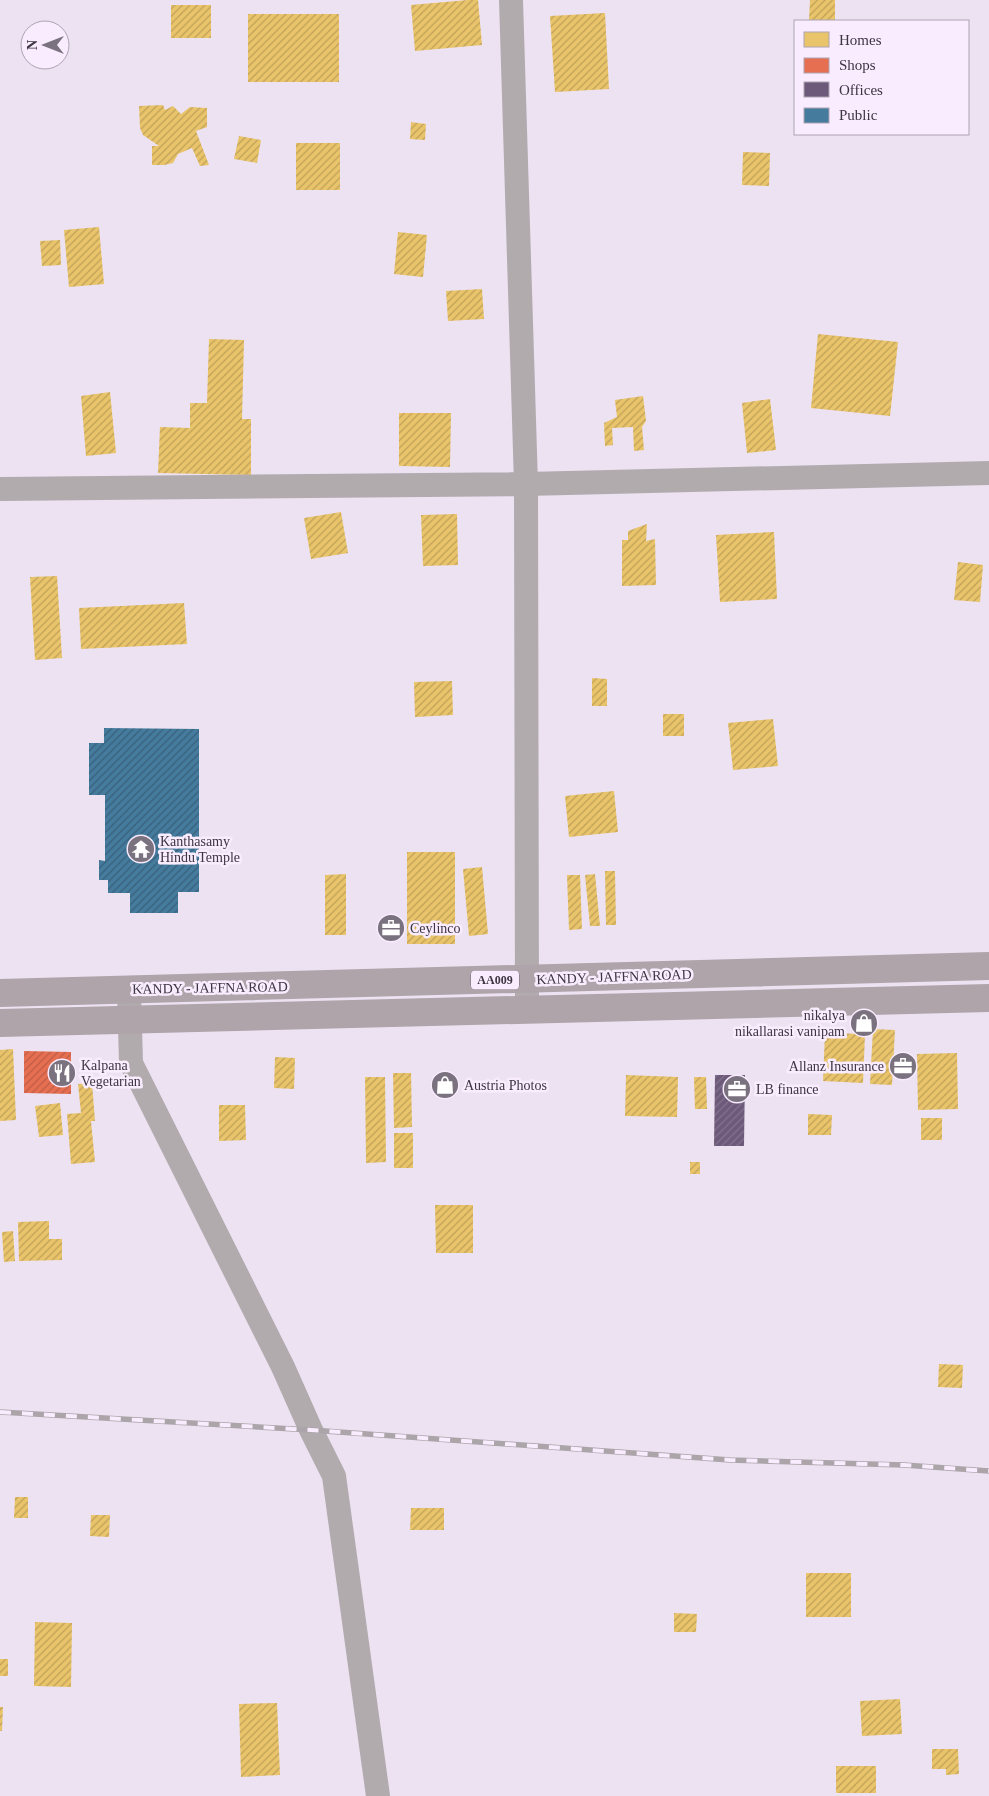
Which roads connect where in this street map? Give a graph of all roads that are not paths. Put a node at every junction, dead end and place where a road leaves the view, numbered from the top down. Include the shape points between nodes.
1 (511, 0) edge
2 (989, 473) edge
3 (526, 484) junction
4 (0, 488) edge
5 (989, 966) edge
6 (527, 980) junction
7 (129, 990) junction
8 (0, 993) edge
9 (989, 998) edge
10 (527, 1010) junction
11 (130, 1020) junction
12 (0, 1023) edge
13 (378, 1796) edge

1 - 3 street
2 - 3 street
3 - 4 street
3 - 6 street
5 - 6 highway, KANDY - JAFFNA ROAD / AA009
6 - 7 highway, KANDY - JAFFNA ROAD / AA009
6 - 10 street
7 - 8 highway, KANDY - JAFFNA ROAD / AA009
7 - 11 street
9 - 10 highway, AA009
10 - 11 highway, AA009
11 - 12 highway, AA009
11 - 13 street via 131,1064 334,1476

